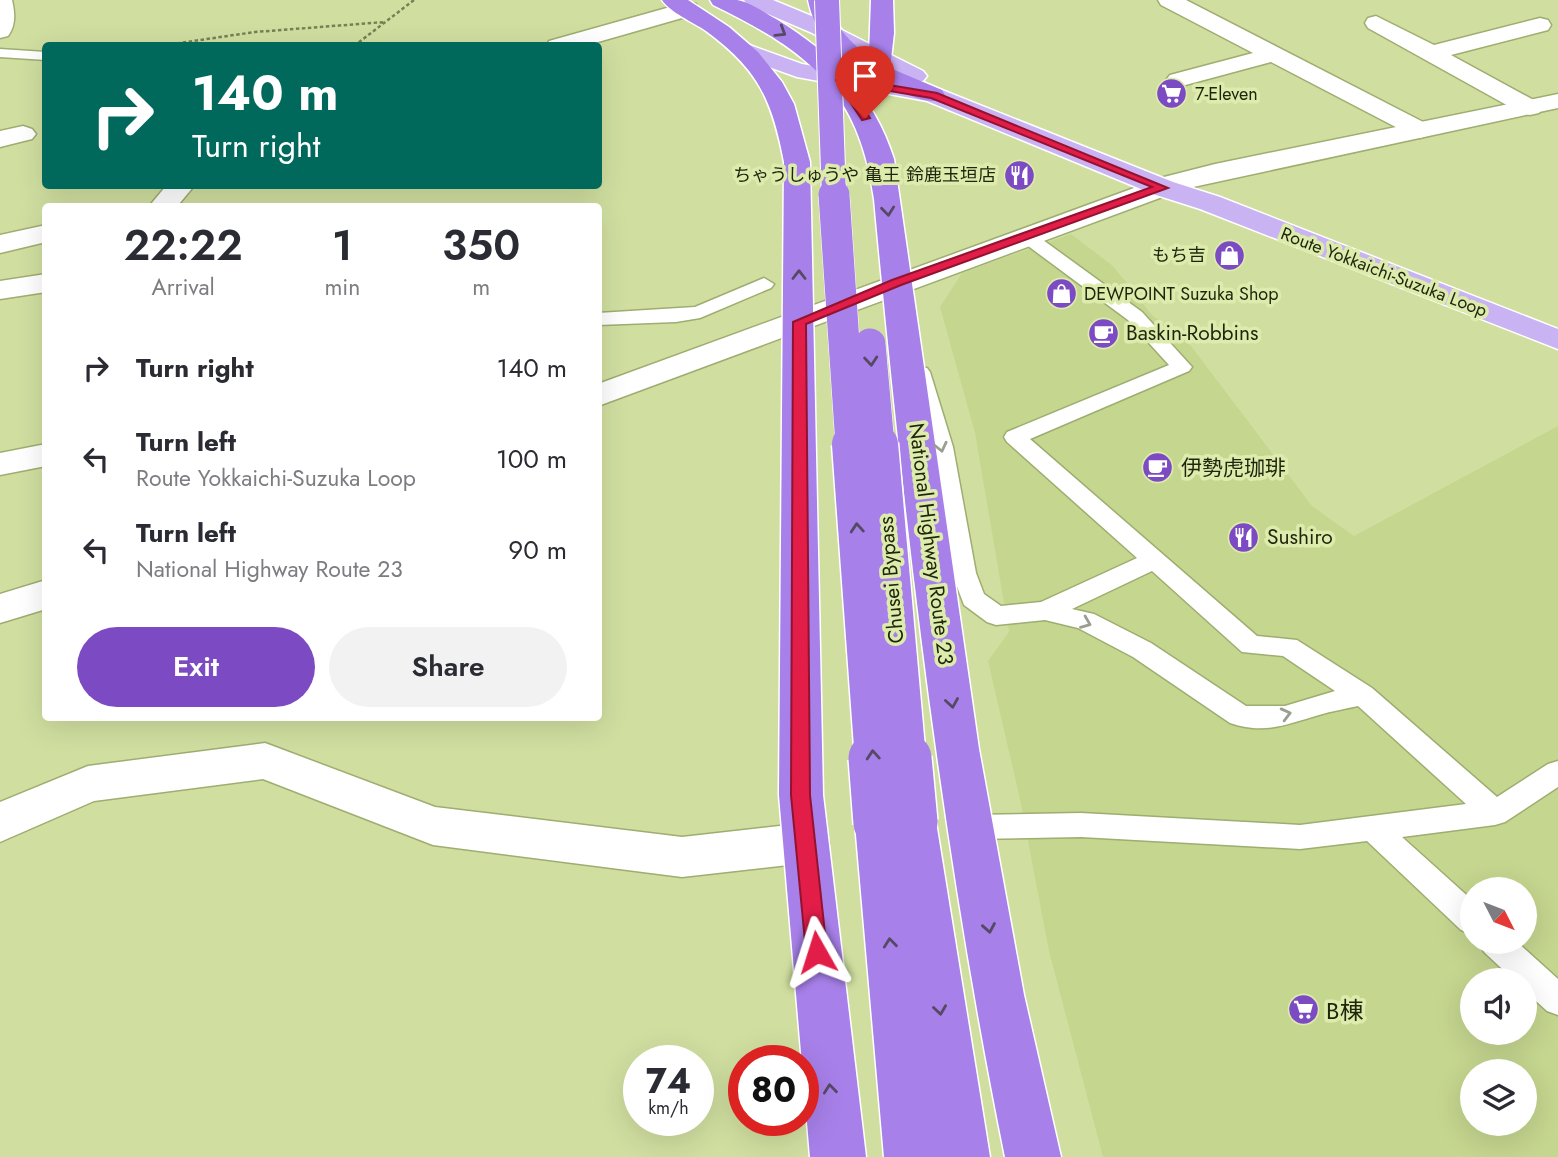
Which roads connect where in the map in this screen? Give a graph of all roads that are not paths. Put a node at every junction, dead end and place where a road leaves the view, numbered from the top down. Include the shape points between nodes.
1 (721, 0) edge
2 (755, 0) edge
3 (820, 0) edge
4 (827, 0) edge
5 (843, 0) edge
6 (881, 0) edge
7 (1169, 0) edge
8 (1, 2) edge
9 (680, 4) edge
10 (1376, 23) dead end
11 (1539, 25) dead end
12 (0, 31) edge
13 (832, 35) junction
14 (570, 42) edge
15 (744, 50) junction
16 (0, 53) edge
17 (1431, 53) junction
18 (1274, 54) junction
19 (42, 56) edge
20 (869, 74) junction
21 (1178, 80) dead end
22 (1558, 101) edge
23 (1530, 108) junction
24 (1420, 130) junction
25 (1169, 185) junction
26 (42, 234) edge
27 (1026, 236) junction
28 (0, 244) edge
29 (42, 284) edge
30 (764, 284) dead end
31 (0, 290) edge
32 (900, 297) junction
33 (602, 319) edge
34 (800, 322) junction
35 (1558, 340) edge
36 (602, 394) edge
37 (42, 456) edge
38 (0, 464) edge
39 (1154, 560) junction
40 (42, 595) edge
41 (0, 609) edge
42 (1045, 611) junction
43 (1363, 695) junction
44 (1558, 772) edge
45 (1495, 813) junction
46 (895, 822) junction
47 (0, 823) edge
48 (971, 827) junction
49 (1373, 828) junction
50 (806, 843) junction
51 (1460, 909) edge
52 (1508, 954) edge
53 (1558, 1000) edge
54 (838, 1157) edge
55 (912, 1157) edge
56 (962, 1157) edge
57 (1033, 1157) edge

1 -> 20 highway, National Highway Route 23
2 - 13 main road, Route Yokkaichi-Suzuka Loop
3 - 13 highway via 820,16
46 -> 4 highway, Chusei Bypass, bridge via 831,158
5 -> 46 highway, Chusei Bypass, bridge
6 - 20 highway via 884,18
7 - 18 street
8 - 12 street
9 - 14 street
9 - 15 highway
10 - 17 street
11 - 17 street
13 - 20 main road, Route Yokkaichi-Suzuka Loop
15 - 20 main road, Route Yokkaichi-Suzuka Loop via 778,64
34 -> 15 highway via 797,162 781,103
16 - 19 lane
17 - 23 street
18 - 21 street
18 - 24 street
20 - 25 main road, Route Yokkaichi-Suzuka Loop
20 - 25 main road, Route Yokkaichi-Suzuka Loop via 958,94
20 -> 32 highway, National Highway Route 23 via 865,118 879,148
22 - 23 street
23 - 24 street
24 - 25 street
25 - 27 street
25 - 35 main road, Route Yokkaichi-Suzuka Loop
26 - 28 street
27 - 32 street
27 - 39 lane via 1135,316 1182,367 1016,436
29 - 31 street
30 - 33 lane via 700,312
32 - 34 street
32 -> 42 lane via 942,447 964,573 973,599 996,616
32 -> 48 highway, National Highway Route 23 via 939,620
34 - 36 street
34 - 50 highway via 801,795
37 - 38 street
39 - 42 lane
39 - 43 lane via 1251,645 1288,647
40 - 41 street
42 -> 43 lane via 1085,621 1142,650 1240,716 1286,716
43 - 45 lane
44 - 45 lane
45 - 49 lane
55 -> 46 highway, Chusei Bypass
46 -> 56 highway, Chusei Bypass
47 - 50 street via 88,784 265,761 433,826 682,857
48 - 49 lane via 1081,825 1300,837
48 -> 57 highway, National Highway Route 23
49 - 51 lane
54 -> 50 highway
52 - 53 lane

